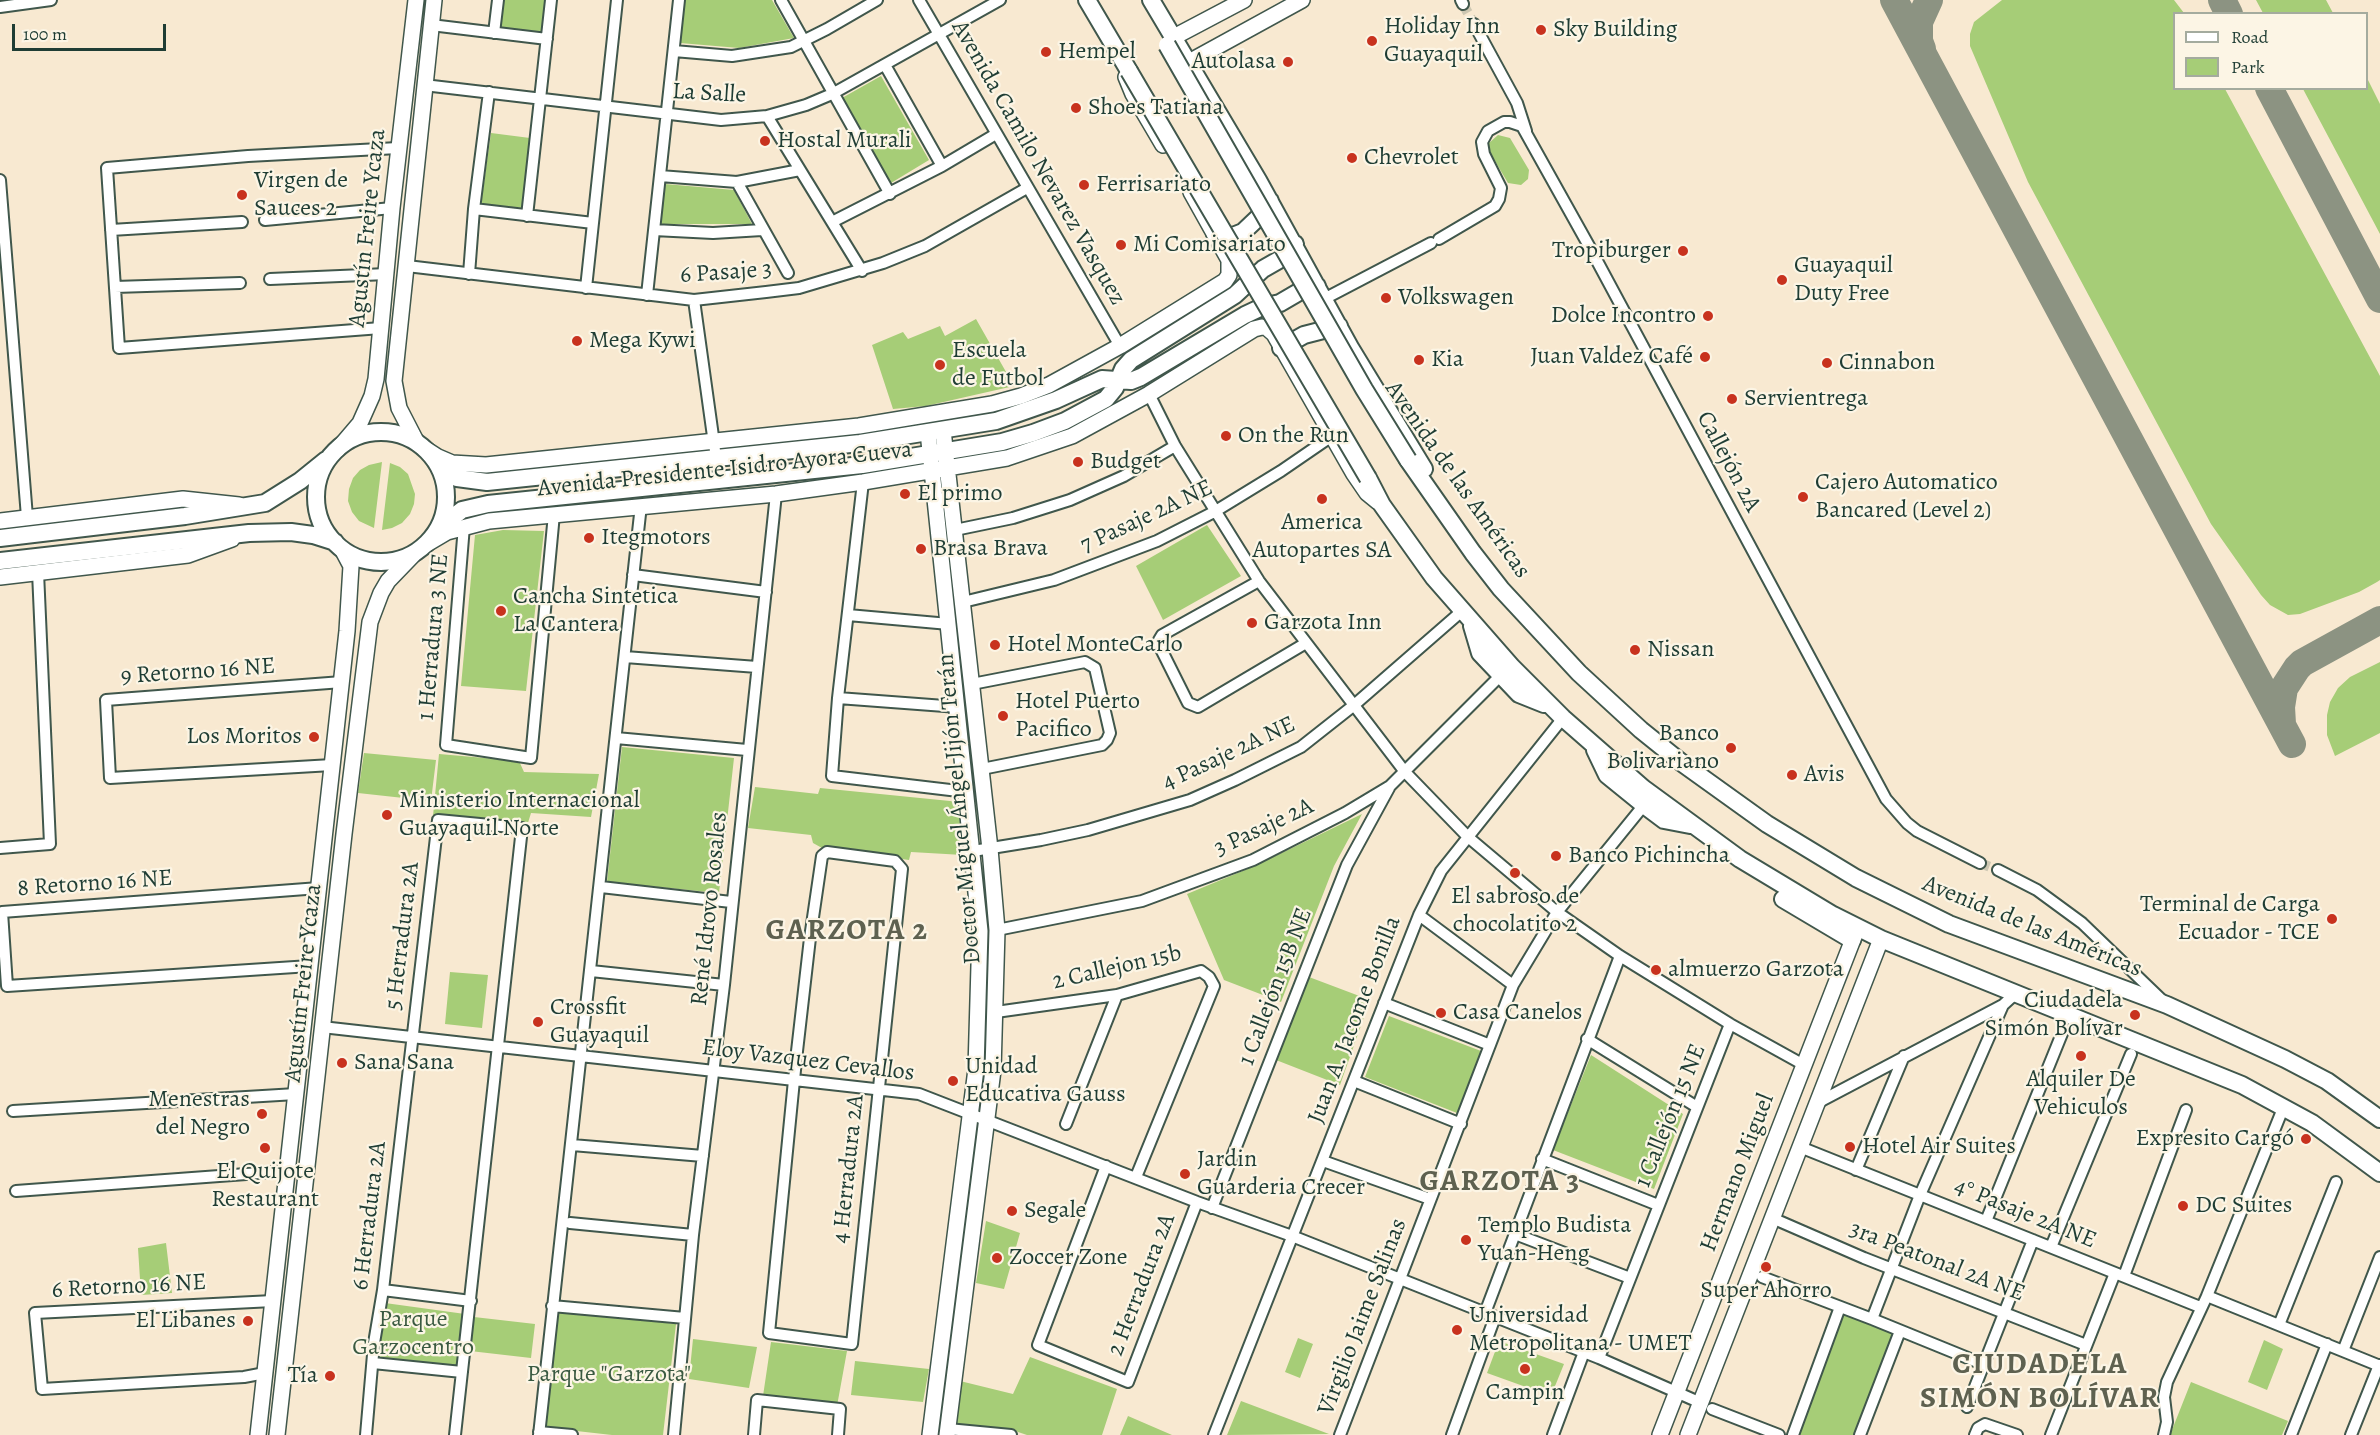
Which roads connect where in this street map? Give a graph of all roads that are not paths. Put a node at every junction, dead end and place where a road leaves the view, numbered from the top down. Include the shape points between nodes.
1 (51, 0) edge
2 (416, 0) edge
3 (434, 0) edge
4 (498, 0) edge
5 (552, 0) edge
6 (617, 0) edge
7 (679, 0) edge
8 (781, 0) edge
9 (877, 0) edge
10 (919, 0) edge
11 (1000, 0) edge
12 (1087, 0) edge
13 (1141, 0) edge
14 (1151, 0) edge
15 (1302, 0) edge
16 (1238, 3) edge
17 (862, 4) edge
18 (0, 7) edge
19 (1474, 24) tunnel mouth
20 (431, 25) junction
21 (1245, 30) junction
22 (494, 33) junction
23 (939, 35) junction
24 (547, 39) junction
25 (802, 40) junction
26 (1170, 41) junction
27 (674, 51) junction
28 (1188, 62) junction
29 (1124, 64) junction
30 (885, 65) junction
31 (424, 85) junction
32 (489, 92) junction
33 (832, 94) junction
34 (541, 98) junction
35 (606, 106) junction
36 (667, 113) junction
37 (767, 116) junction
38 (1526, 131) junction
39 (996, 134) junction
40 (398, 148) junction
41 (942, 166) junction
42 (800, 170) junction
43 (660, 177) junction
44 (0, 180) edge
45 (737, 182) junction
46 (1027, 188) junction
47 (890, 194) junction
48 (1269, 201) junction
49 (392, 208) junction
50 (474, 209) junction
51 (527, 216) junction
52 (265, 220) dead end
53 (242, 222) dead end
54 (832, 222) junction
55 (593, 223) junction
56 (111, 230) junction
57 (654, 230) junction
58 (762, 230) junction
59 (1215, 234) junction
60 (1295, 244) junction
61 (407, 266) junction
62 (862, 271) junction
63 (788, 273) dead end
64 (387, 274) junction
65 (469, 274) junction
66 (270, 279) dead end
67 (240, 283) dead end
68 (115, 288) junction
69 (586, 288) junction
70 (1320, 292) junction
71 (647, 295) junction
72 (694, 300) junction
73 (1339, 326) junction
74 (381, 328) junction
75 (1120, 346) junction
76 (1281, 348) junction
77 (1119, 379) junction
78 (1149, 394) junction
79 (935, 431) junction
80 (1332, 436) junction
81 (420, 445) junction
82 (1175, 446) junction
83 (715, 450) junction
84 (333, 454) junction
85 (939, 461) junction
86 (438, 464) junction
87 (863, 482) junction
88 (776, 494) junction
89 (1435, 498) junction
90 (641, 505) junction
91 (1382, 505) junction
92 (248, 507) junction
93 (1214, 512) junction
94 (554, 514) junction
95 (27, 517) junction
96 (0, 521) edge
97 (464, 526) junction
98 (438, 529) junction
99 (956, 530) junction
100 (249, 533) junction
101 (0, 538) edge
102 (339, 546) junction
103 (421, 548) junction
104 (0, 561) edge
105 (38, 572) junction
106 (633, 575) junction
107 (0, 577) edge
108 (1258, 581) junction
109 (766, 592) junction
110 (963, 603) junction
111 (848, 615) junction
112 (1466, 616) junction
113 (949, 624) junction
114 (1306, 643) junction
115 (625, 657) junction
116 (757, 667) junction
117 (1501, 675) junction
118 (342, 682) junction
119 (972, 684) junction
120 (838, 698) junction
121 (1353, 706) junction
122 (958, 707) junction
123 (1557, 712) junction
124 (616, 738) junction
125 (1592, 744) junction
126 (747, 750) junction
127 (332, 765) junction
128 (982, 770) junction
129 (1405, 772) junction
130 (1390, 786) junction
131 (967, 792) junction
132 (1644, 805) junction
133 (1694, 826) junction
134 (1468, 837) junction
135 (0, 848) edge
136 (990, 849) junction
137 (973, 850) junction
138 (1980, 863) tunnel mouth
139 (1998, 870) tunnel mouth
140 (601, 887) junction
141 (318, 888) junction
142 (731, 902) junction
143 (1557, 912) junction
144 (1419, 915) junction
145 (997, 930) junction
146 (1855, 934) junction
147 (1881, 939) junction
148 (1620, 956) junction
149 (310, 966) junction
150 (591, 971) junction
151 (724, 985) junction
152 (1513, 985) junction
153 (1117, 995) junction
154 (2009, 999) junction
155 (1384, 1003) junction
156 (2167, 1005) junction
157 (996, 1012) junction
158 (1730, 1024) junction
159 (322, 1027) junction
160 (2063, 1031) dead end
161 (412, 1037) junction
162 (1587, 1039) junction
163 (1490, 1045) junction
164 (499, 1047) junction
165 (2131, 1054) dead end
166 (1904, 1056) junction
167 (582, 1057) junction
168 (1804, 1065) junction
169 (713, 1071) junction
170 (794, 1081) junction
171 (1354, 1082) junction
172 (879, 1090) junction
173 (296, 1094) junction
174 (1817, 1103) junction
175 (2284, 1106) junction
176 (1697, 1107) junction
177 (2186, 1110) dead end
178 (14, 1111) dead end
179 (971, 1115) junction
180 (2380, 1119) edge
181 (987, 1121) junction
182 (1066, 1124) dead end
183 (1461, 1124) junction
184 (572, 1145) junction
185 (1800, 1147) junction
186 (703, 1156) junction
187 (1542, 1159) junction
188 (1323, 1161) junction
189 (1106, 1167) junction
190 (1856, 1170) junction
191 (287, 1171) junction
192 (2380, 1173) edge
193 (1136, 1178) junction
194 (2336, 1182) dead end
195 (16, 1191) dead end
196 (1920, 1195) junction
197 (1430, 1199) junction
198 (1197, 1202) junction
199 (1658, 1205) junction
200 (1212, 1208) junction
201 (1772, 1218) junction
202 (1986, 1221) junction
203 (570, 1223) dead end
204 (1515, 1234) junction
205 (693, 1235) junction
206 (1292, 1236) junction
207 (2033, 1240) junction
208 (2051, 1247) junction
209 (2380, 1257) edge
210 (1892, 1269) junction
211 (2119, 1275) junction
212 (1762, 1277) dead end
213 (1630, 1278) junction
214 (1400, 1279) junction
215 (383, 1290) junction
216 (2207, 1296) junction
217 (273, 1301) junction
218 (471, 1301) junction
219 (552, 1306) junction
220 (1840, 1306) junction
221 (2200, 1307) junction
222 (2006, 1312) junction
223 (1490, 1315) junction
224 (685, 1318) junction
225 (1872, 1318) junction
226 (2279, 1325) junction
227 (1900, 1331) junction
228 (2326, 1344) junction
229 (2086, 1345) junction
230 (2343, 1351) junction
231 (1584, 1352) junction
232 (1599, 1358) junction
233 (373, 1363) junction
234 (1985, 1365) junction
235 (2379, 1366) edge
236 (462, 1372) junction
237 (265, 1374) junction
238 (1677, 1393) junction
239 (1706, 1406) junction
240 (1967, 1407) dead end
241 (948, 1432) edge
242 (539, 1433) edge
243 (258, 1435) edge
244 (277, 1435) edge
245 (366, 1435) edge
246 (455, 1435) edge
247 (572, 1435) edge
248 (674, 1435) edge
249 (754, 1435) edge
250 (838, 1435) edge
251 (930, 1435) edge
252 (1011, 1435) edge
253 (1214, 1435) edge
254 (1340, 1435) edge
255 (1452, 1435) edge
256 (1553, 1435) edge
257 (1660, 1435) edge
258 (1688, 1435) edge
259 (1779, 1435) edge
260 (1793, 1435) edge
261 (1860, 1435) edge
262 (1975, 1435) edge
263 (2017, 1435) edge
264 (2051, 1435) edge
265 (2164, 1435) edge
266 (2291, 1435) edge
267 (2351, 1435) edge

1 - 18 street
2 - 40 main road, Agustín Freire Ycaza
3 - 20 main road, Agustín Freire Ycaza
4 - 22 street
5 - 24 street
6 - 35 street
7 - 27 street
8 - 25 street
9 - 17 street
10 - 23 street, Avenida Camilo Nevarez Vasquez
11 - 23 street, La Salle
12 - 29 main road
13 - 26 main road, Avenida de las Américas
14 - 26 main road
15 - 21 main road
16 - 21 main road
16 - 26 main road
17 - 25 street via 827,30
19 - 38 street, Callejón 2A via 1517,103
20 - 22 street
20 - 31 main road, Agustín Freire Ycaza
21 - 28 main road
22 - 24 street
23 - 30 street, La Salle
23 - 39 street, Avenida Camilo Nevarez Vasquez
24 - 34 street
25 - 27 street via 791,47 732,56
25 - 33 street
26 - 28 main road
26 - 89 main road, Avenida de las Américas, bridge via 1364,389
27 - 36 street
28 - 48 main road
29 - 59 main road via 1133,94
29 - 91 main road, bridge
30 - 33 street, La Salle
30 - 41 street
31 - 32 street, La Salle
31 - 61 main road, Agustín Freire Ycaza
32 - 34 street, La Salle
32 - 50 street
33 - 37 street, La Salle
33 - 47 street
34 - 35 street, La Salle
34 - 51 street
35 - 36 street, La Salle
35 - 55 street
36 - 37 street, La Salle via 721,120
36 - 43 street
37 - 42 street
38 - 70 street via 1522,126 1504,122 1484,136 1482,148 1499,182 1501,194 1496,206 1435,241
38 - 138 street, Callejón 2A via 1886,799 1907,823
39 - 41 street
39 - 46 street, Avenida Camilo Nevarez Vasquez
40 - 49 main road, Agustín Freire Ycaza
40 - 56 street via 107,168
41 - 47 street
42 - 45 street
42 - 54 street
43 - 45 street
43 - 57 street
44 - 95 street
45 - 58 street
46 - 62 street, 6 Pasaje 3 via 925,246
46 - 75 street, Avenida Camilo Nevarez Vasquez
47 - 54 street
48 - 59 main road via 1263,213 1243,232 1233,236
48 - 60 main road
49 - 52 street
49 - 64 main road, Agustín Freire Ycaza
50 - 51 street
50 - 65 street
51 - 55 street
53 - 56 street
54 - 62 street
55 - 69 street
56 - 68 street
57 - 58 street
57 - 71 street
58 - 63 street
59 - 75 main road, Avenida Presidente Isidro Ayora Cueva via 1229,260 1225,281
60 - 70 main road
60 - 77 main road, Avenida Presidente Isidro Ayora Cueva via 1235,295 1131,360
61 - 65 street, 6 Pasaje 3
61 - 81 main road, Agustín Freire Ycaza via 394,381 399,408
62 - 72 street, 6 Pasaje 3 via 799,288
64 - 66 street
64 - 74 main road, Agustín Freire Ycaza
65 - 69 street, 6 Pasaje 3
67 - 68 street
68 - 74 street via 119,348
69 - 71 street, 6 Pasaje 3
70 - 73 main road
70 - 77 main road, Avenida Presidente Isidro Ayora Cueva via 1304,289 1280,303 1262,307 1141,377 1131,381
71 - 72 street, 6 Pasaje 3
72 - 83 street
73 - 76 main road via 1304,335
73 - 89 main road via 1407,438
74 - 84 main road, Agustín Freire Ycaza via 372,396 360,423
75 - 83 main road, Avenida Presidente Isidro Ayora Cueva via 1049,385 992,404
76 - 78 main road, Avenida Presidente Isidro Ayora Cueva via 1267,328 1254,329
76 - 80 main road
77 - 79 main road, Avenida Presidente Isidro Ayora Cueva via 1102,379 996,421
77 - 85 main road, Avenida Presidente Isidro Ayora Cueva via 1106,399 1065,421
78 - 82 street
78 - 85 main road, Avenida Presidente Isidro Ayora Cueva via 1072,436 1039,448 1007,458
79 - 83 main road, Avenida Presidente Isidro Ayora Cueva via 860,443
79 - 85 main road, Doctor Miguel Ángel Jijón Terán
80 - 91 main road via 1367,494
80 - 93 street, 7 Pasaje 2A NE
81 - 83 main road, Avenida Presidente Isidro Ayora Cueva via 445,460 464,465
81 - 84 main road via 394,433 374,432 354,438
81 - 86 main road
82 - 93 street
82 - 99 street via 1124,476 1070,500
83 - 86 main road, Avenida Presidente Isidro Ayora Cueva via 487,482 456,478
84 - 92 main road via 279,495
84 - 102 main road via 319,478 316,500 322,523
85 - 87 main road, Avenida Presidente Isidro Ayora Cueva
85 - 98 main road, Avenida Presidente Isidro Ayora Cueva via 488,504 462,510
85 - 99 main road, Doctor Miguel Ángel Jijón Terán
85 - 113 main road, Doctor Miguel Ángel Jijón Terán
86 - 98 main road via 447,498
87 - 88 main road, Avenida Presidente Isidro Ayora Cueva
87 - 111 street
88 - 90 main road, Avenida Presidente Isidro Ayora Cueva
88 - 109 street, René Idrovo Rosales
89 - 156 main road, Avenida de las Américas via 1501,589 1579,673 1641,730 1734,802 1809,851 1949,924
90 - 94 main road, Avenida Presidente Isidro Ayora Cueva
90 - 106 street
91 - 112 main road
92 - 95 main road via 183,499
92 - 101 main road
93 - 108 street
93 - 110 street, 7 Pasaje 2A NE via 1099,565
94 - 97 main road, Avenida Presidente Isidro Ayora Cueva
94 - 97 street, 1 Herradura 3 NE via 531,758 446,745
95 - 96 main road
97 - 103 main road, Avenida Presidente Isidro Ayora Cueva via 447,531
98 - 103 main road
99 - 110 main road, Doctor Miguel Ángel Jijón Terán
100 - 102 main road via 313,535
100 - 104 main road
100 - 105 main road via 188,555
102 - 103 main road via 362,559 384,562
102 - 118 main road, Agustín Freire Ycaza via 351,566
103 - 159 main road, Agustín Freire Ycaza via 388,581 370,622
105 - 107 main road
105 - 135 street via 50,844
106 - 109 street
106 - 115 street
108 - 114 street
108 - 114 street via 1159,640 1188,703 1198,707
109 - 116 street, René Idrovo Rosales
110 - 119 main road, Doctor Miguel Ángel Jijón Terán
111 - 113 street
111 - 120 street
112 - 117 main road via 1480,653
112 - 121 street, 4 Pasaje 2A NE
112 - 123 main road
113 - 122 main road, Doctor Miguel Ángel Jijón Terán
114 - 121 street
115 - 116 street
115 - 124 street
116 - 126 street, René Idrovo Rosales
117 - 123 main road via 1519,694
117 - 129 street, 3 Pasaje 2A
118 - 127 main road, Agustín Freire Ycaza
118 - 127 street, 9 Retorno 16 NE via 106,700 110,778
119 - 128 main road, Doctor Miguel Ángel Jijón Terán
119 - 128 street via 1091,664 1110,733 1102,745
120 - 122 street
120 - 131 street via 832,774 835,778
121 - 129 street
121 - 136 street, 4 Pasaje 2A NE via 1301,747 1190,800 1088,830
122 - 131 main road, Doctor Miguel Ángel Jijón Terán
123 - 125 main road
123 - 134 street, Juan A. Jacome Bonilla
124 - 126 street
124 - 140 street
125 - 132 main road via 1607,775
125 - 133 main road
126 - 142 street, René Idrovo Rosales
127 - 141 main road, Agustín Freire Ycaza
128 - 136 main road, Doctor Miguel Ángel Jijón Terán
129 - 130 street, 3 Pasaje 2A
129 - 134 street
130 - 145 street, 3 Pasaje 2A via 1253,860 1142,901
130 - 200 street, 1 Callejón 15B NE via 1347,865
131 - 137 main road, Doctor Miguel Ángel Jijón Terán
132 - 133 main road via 1664,820
132 - 143 street, Virgilio Jaime Salinas
133 - 146 main road via 1740,859 1741,873
134 - 143 street
134 - 144 street, Juan A. Jacome Bonilla via 1441,871
136 - 137 street, 4 Pasaje 2A NE
136 - 145 main road, Doctor Miguel Ángel Jijón Terán
137 - 179 main road, Doctor Miguel Ángel Jijón Terán via 980,978
139 - 156 street via 2037,890 2082,923
140 - 142 street
140 - 150 street
141 - 149 main road, Agustín Freire Ycaza
141 - 149 street, 8 Retorno 16 NE via 2,912 7,986
142 - 151 street, René Idrovo Rosales
143 - 148 street
143 - 152 street, Virgilio Jaime Salinas
144 - 152 street
144 - 155 street, Juan A. Jacome Bonilla
145 - 157 main road, Doctor Miguel Ángel Jijón Terán
146 - 147 main road
146 - 168 main road, Hermano Miguel
147 - 154 main road
147 - 174 main road, Hermano Miguel
148 - 158 street
148 - 162 street
149 - 173 main road, Agustín Freire Ycaza
150 - 151 street
150 - 167 street
151 - 169 street, René Idrovo Rosales
152 - 163 street, Virgilio Jaime Salinas
153 - 157 street, 2 Callejon 15b
153 - 182 street
153 - 193 street, 2 Callejon 15b via 1201,970 1214,986
154 - 166 street
154 - 175 main road via 2202,1067
154 - 196 street
155 - 163 street
155 - 171 street, Juan A. Jacome Bonilla
156 - 180 main road, Avenida de las Américas via 2285,1059 2326,1081
157 - 181 main road, Doctor Miguel Ángel Jijón Terán
158 - 168 street
158 - 176 street, 1 Callejón 15 NE
159 - 161 street, Eloy Vazquez Cevallos
159 - 244 main road, Agustín Freire Ycaza
160 - 202 street
161 - 164 street, Eloy Vazquez Cevallos
161 - 164 street, 5 Herradura 2A via 438,820 522,828
161 - 215 street, 6 Herradura 2A
162 - 176 street
162 - 187 street
163 - 183 street, Virgilio Jaime Salinas
164 - 167 street, Eloy Vazquez Cevallos
164 - 218 street
165 - 208 street
166 - 174 street
166 - 190 street
167 - 169 street, Eloy Vazquez Cevallos
167 - 184 street
168 - 238 main road, Hermano Miguel
169 - 170 street, Eloy Vazquez Cevallos
169 - 186 street, René Idrovo Rosales
170 - 172 street, Eloy Vazquez Cevallos
170 - 172 street, 4 Herradura 2A via 822,856 827,852 895,861 902,868
170 - 172 street, 4 Herradura 2A via 769,1333 852,1344
171 - 183 street
171 - 188 street, Juan A. Jacome Bonilla
172 - 179 street, Eloy Vazquez Cevallos via 919,1094
173 - 178 street
173 - 191 main road, Agustín Freire Ycaza
174 - 185 main road, Hermano Miguel
175 - 192 main road
175 - 216 street
176 - 199 street, 1 Callejón 15 NE
177 - 211 street
179 - 181 street, Eloy Vazquez Cevallos
179 - 251 main road, Doctor Miguel Ángel Jijón Terán
181 - 189 street, Eloy Vazquez Cevallos
181 - 241 main road, Doctor Miguel Ángel Jijón Terán
183 - 197 street, Virgilio Jaime Salinas
184 - 186 street
184 - 219 street
185 - 190 street, 4° Pasaje 2A NE
185 - 201 main road, Hermano Miguel
186 - 205 street, René Idrovo Rosales
187 - 199 street
187 - 204 street
188 - 197 street
188 - 206 street, Juan A. Jacome Bonilla
189 - 193 street, Eloy Vazquez Cevallos
189 - 198 street, 2 Herradura 2A via 1038,1345 1128,1382
190 - 196 street, 4° Pasaje 2A NE
191 - 195 street
191 - 217 main road, Agustín Freire Ycaza
193 - 198 street, Eloy Vazquez Cevallos
194 - 226 street
196 - 202 street, 4° Pasaje 2A NE
196 - 210 street
197 - 214 street, Virgilio Jaime Salinas
198 - 200 street, Eloy Vazquez Cevallos
199 - 213 street, 1 Callejón 15 NE
200 - 206 street, Eloy Vazquez Cevallos
201 - 210 street, 3ra Peatonal 2A NE
201 - 239 main road, Hermano Miguel
202 - 207 street, 4° Pasaje 2A NE
203 - 205 street
204 - 213 street
204 - 223 street
205 - 224 street, René Idrovo Rosales
206 - 214 street, Eloy Vazquez Cevallos
206 - 253 street, Juan A. Jacome Bonilla
207 - 208 street, 4° Pasaje 2A NE
207 - 222 street
208 - 211 street, 4° Pasaje 2A NE
209 - 230 street
210 - 222 street, 3ra Peatonal 2A NE
210 - 225 street
211 - 221 street, 4° Pasaje 2A NE
211 - 229 street
212 - 220 street
213 - 232 street, 1 Callejón 15 NE
214 - 223 street, Eloy Vazquez Cevallos
214 - 254 street, Virgilio Jaime Salinas
215 - 218 street
215 - 233 street, 6 Herradura 2A
216 - 221 street
216 - 226 street
217 - 237 main road, Agustín Freire Ycaza
217 - 237 street, 6 Retorno 16 NE via 34,1313 42,1389
218 - 236 street
219 - 224 street
219 - 242 street
220 - 225 street
220 - 260 street
221 - 265 street via 2167,1382
222 - 229 street, 3ra Peatonal 2A NE
222 - 234 street
223 - 231 street, Eloy Vazquez Cevallos
223 - 255 street
224 - 248 street, René Idrovo Rosales
225 - 227 street
226 - 228 street
227 - 234 street
227 - 261 street
228 - 230 street
228 - 266 street
229 - 264 street
230 - 235 street
231 - 232 street, Eloy Vazquez Cevallos
231 - 256 street
232 - 238 street, Eloy Vazquez Cevallos
233 - 236 street
233 - 245 street, 6 Herradura 2A
234 - 240 street
235 - 267 street
236 - 246 street
237 - 243 main road, Agustín Freire Ycaza
238 - 239 street, Eloy Vazquez Cevallos
238 - 257 main road, Hermano Miguel
239 - 258 main road, Hermano Miguel
239 - 259 street, Eloy Vazquez Cevallos
241 - 252 street
242 - 247 street
249 - 250 street via 758,1400 840,1409
262 - 263 street via 1985,1424

